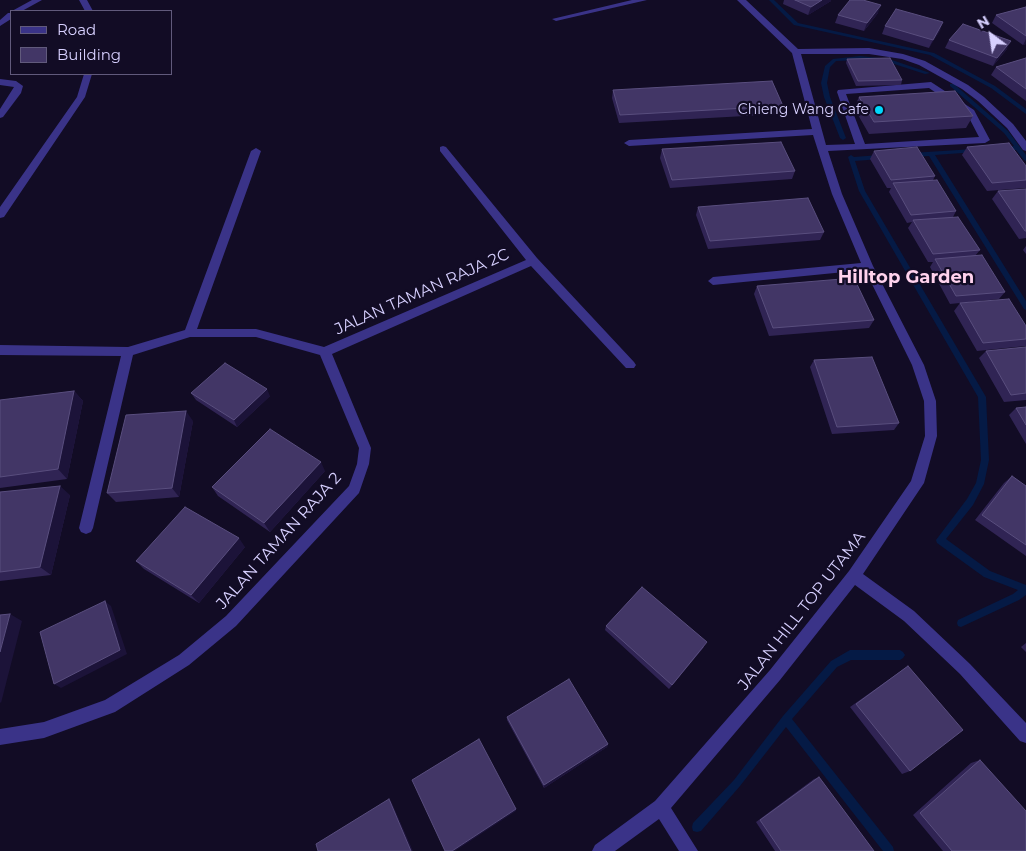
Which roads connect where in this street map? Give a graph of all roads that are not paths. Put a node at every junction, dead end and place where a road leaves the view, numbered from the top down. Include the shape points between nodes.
1 (38, 0) edge
2 (643, 0) edge
3 (741, 0) edge
4 (18, 10) edge
5 (10, 16) edge
6 (556, 19) dead end
7 (0, 24) edge
8 (796, 52) junction
9 (944, 74) junction
10 (88, 75) edge
11 (0, 82) edge
12 (931, 86) junction
13 (0, 115) edge
14 (817, 132) junction
15 (630, 143) dead end
16 (861, 147) junction
17 (822, 148) junction
18 (1026, 148) edge
19 (443, 149) dead end
20 (256, 151) dead end
21 (0, 215) edge
22 (533, 261) junction
23 (868, 266) junction
24 (713, 281) dead end
25 (190, 333) junction
26 (0, 350) edge
27 (128, 352) junction
28 (325, 352) junction
29 (630, 364) dead end
30 (86, 528) dead end
31 (854, 576) junction
32 (1026, 735) edge
33 (0, 737) edge
34 (661, 807) junction
35 (601, 851) edge
36 (689, 851) edge

1 - 4 street
2 - 6 street
3 - 8 street
5 - 7 street
8 - 9 street via 869,51 903,57
8 - 14 street, JALAN HILL TOP UTAMA
9 - 12 street
9 - 18 street via 981,99 1010,126
10 - 21 street via 81,97
11 - 13 street via 19,86
12 - 16 street via 841,92
12 - 16 street via 971,112 985,140
14 - 15 street
14 - 17 street, JALAN HILL TOP UTAMA
16 - 17 street
17 - 23 street, JALAN HILL TOP UTAMA via 837,194
19 - 22 street, JALAN TAMAN RAJA 2C
20 - 25 street
22 - 28 street, JALAN TAMAN RAJA 2C
22 - 29 street, JALAN TAMAN RAJA 2C
23 - 24 street
23 - 31 street, JALAN HILL TOP UTAMA via 918,365 930,401 931,436 917,483
25 - 27 street
25 - 28 street via 256,333
26 - 27 street
27 - 30 street
28 - 33 street, JALAN TAMAN RAJA 2 via 365,448 354,489 232,622 184,660 109,706 44,730
31 - 32 street via 909,616 965,669
31 - 34 street, JALAN HILL TOP UTAMA via 775,675
34 - 35 street, JALAN HILL TOP UTAMA
34 - 36 street

